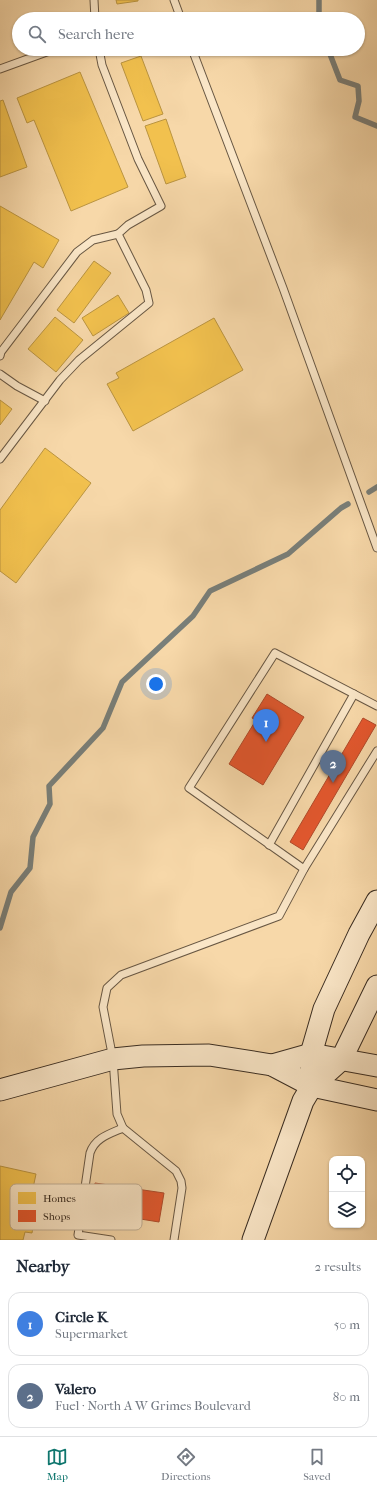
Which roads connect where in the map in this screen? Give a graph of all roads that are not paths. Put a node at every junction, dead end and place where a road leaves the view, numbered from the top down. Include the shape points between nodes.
1 (94, 0) edge
2 (174, 0) edge
3 (95, 12) edge
4 (178, 12) edge
5 (36, 56) edge
6 (100, 56) edge
7 (195, 56) edge
8 (0, 69) edge
9 (118, 234) junction
10 (0, 356) edge
11 (0, 374) edge
12 (45, 401) junction
13 (0, 458) edge
14 (377, 548) edge
15 (354, 694) junction
16 (377, 706) edge
17 (377, 751) edge
18 (269, 845) junction
19 (304, 870) junction
20 (377, 901) edge
21 (377, 986) edge
22 (311, 1054) junction
23 (114, 1059) junction
24 (341, 1060) junction
25 (272, 1065) junction
26 (377, 1066) edge
27 (312, 1086) junction
28 (0, 1090) edge
29 (377, 1100) edge
30 (123, 1128) junction
31 (85, 1184) edge
32 (79, 1230) edge
33 (111, 1240) edge
34 (174, 1240) edge
35 (253, 1240) edge

1 - 3 lane
2 - 4 lane
5 - 8 lane
6 - 9 lane via 138,159 161,206 128,225
7 - 14 lane via 283,288
9 - 10 lane via 93,240 77,252
9 - 12 lane via 146,290 149,303 79,360
11 - 12 lane via 16,386
12 - 13 lane
15 - 16 lane
15 - 18 lane
15 - 18 lane via 275,653 189,788
17 - 19 lane
18 - 19 lane
19 - 23 lane via 279,916 121,975 107,988 103,1007
20 - 22 main road via 324,1009
21 - 24 main road
22 - 24 main road
22 - 25 main road
22 - 27 main road
23 - 25 main road via 209,1055
23 - 28 main road
23 - 30 lane via 117,1114
24 - 26 main road
24 - 27 main road
25 - 27 main road
27 - 29 main road
27 - 35 main road via 298,1115
30 - 31 lane via 92,1145
30 - 34 lane via 176,1172 182,1181
32 - 33 lane via 78,1235

